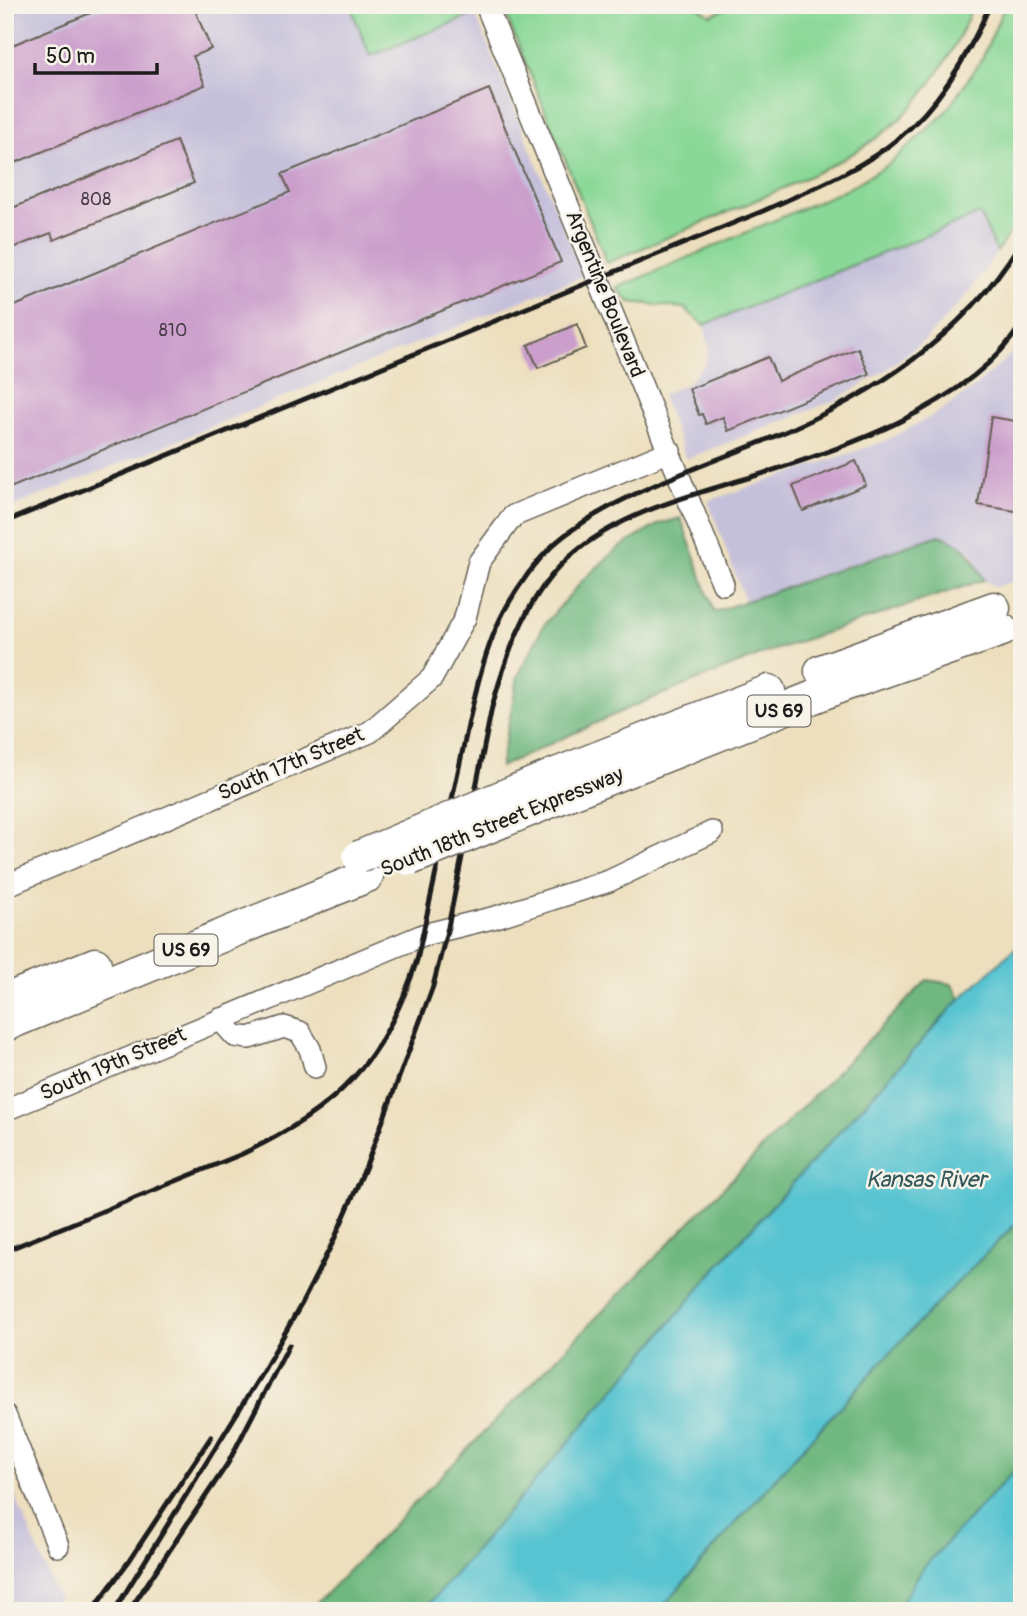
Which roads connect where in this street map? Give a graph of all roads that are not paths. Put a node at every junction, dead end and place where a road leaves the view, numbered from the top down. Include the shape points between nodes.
1 (486, 5) edge
2 (670, 451) junction
3 (723, 584) dead end
4 (998, 619) dead end
5 (712, 832) dead end
6 (363, 866) junction
7 (5, 886) edge
8 (5, 1000) edge
9 (220, 1019) junction
10 (5, 1024) edge
11 (315, 1067) dead end
12 (5, 1110) edge
13 (5, 1415) edge
14 (58, 1546) dead end

1 - 2 street, Argentine Boulevard
2 - 3 street, Argentine Boulevard
2 - 7 street, South 17th Street via 513,516 479,562 465,618 432,678 370,732
4 - 6 highway, South 18th Street Expressway / US 69, bridge via 859,656
5 - 9 street, South 19th Street via 609,881 423,935
6 - 8 highway, South 18th Street Expressway / US 69
6 - 10 highway, South 18th Street Expressway / US 69
9 - 11 street via 234,1036 249,1038 284,1027 300,1032
9 - 12 street, South 19th Street
13 - 14 street

